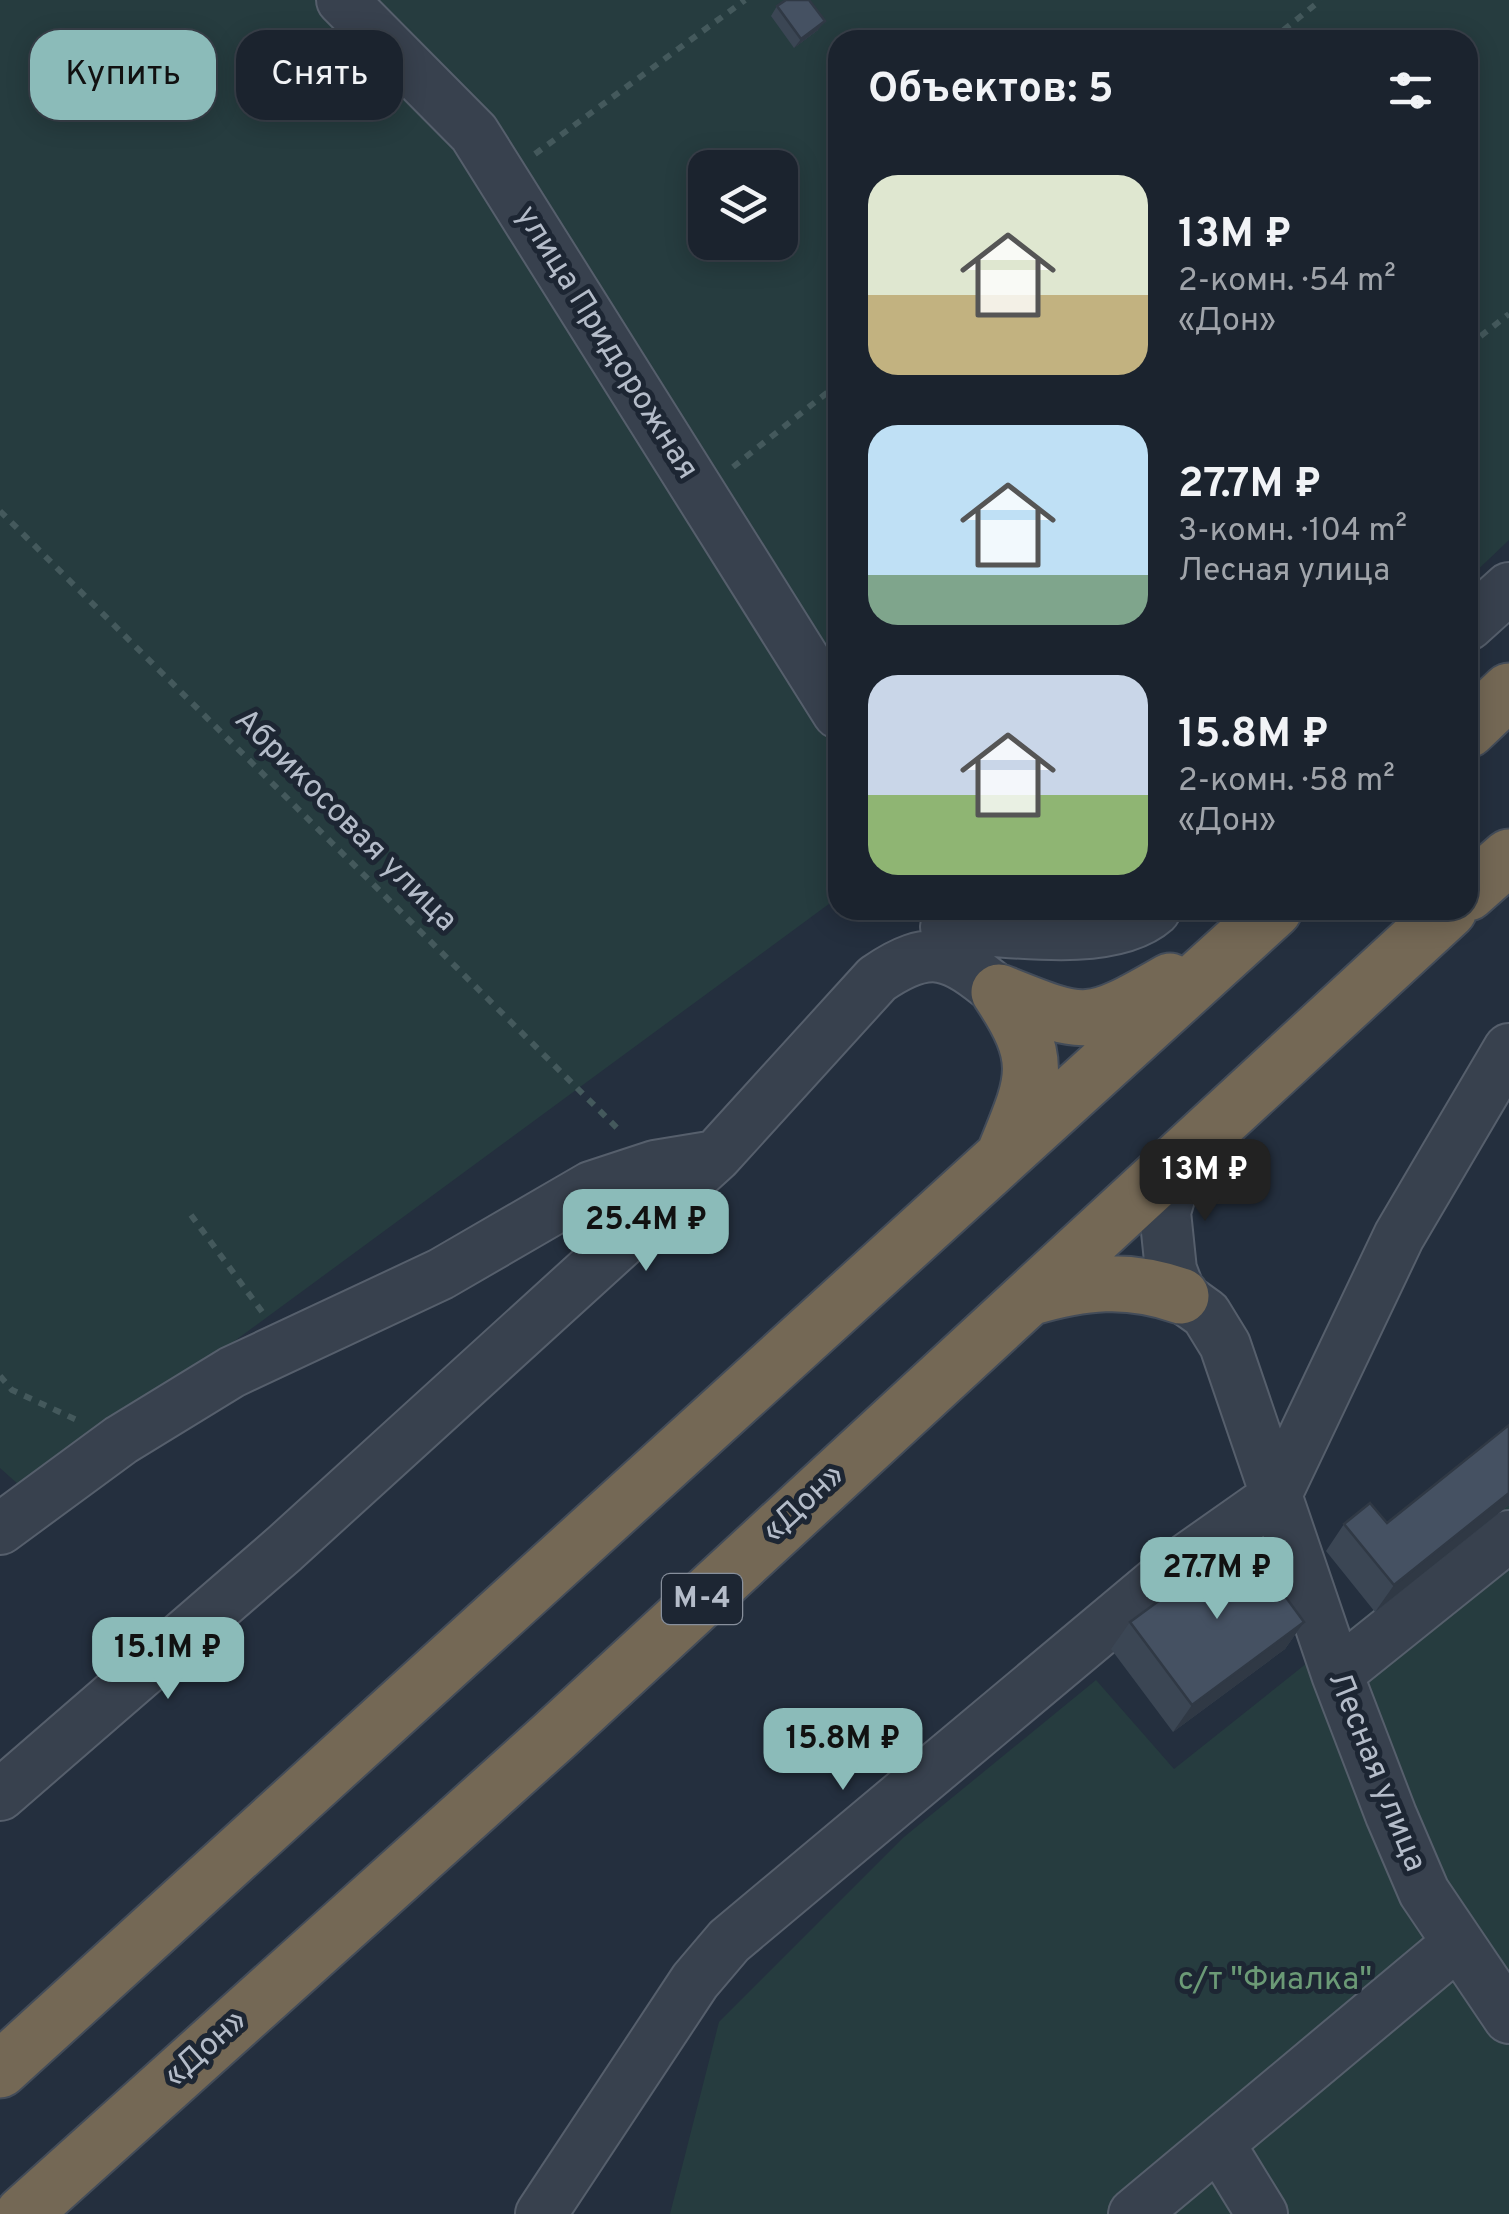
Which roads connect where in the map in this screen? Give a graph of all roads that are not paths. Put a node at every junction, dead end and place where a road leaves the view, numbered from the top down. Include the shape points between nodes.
1 (342, 0) edge
2 (1509, 588) edge
3 (1478, 617) edge
4 (1509, 691) edge
5 (828, 696) edge
6 (1478, 720) edge
7 (1509, 857) edge
8 (1478, 884) edge
9 (1144, 920) edge
10 (1438, 920) edge
11 (1258, 925) edge
12 (960, 948) edge
13 (1509, 1049) edge
14 (1182, 1154) junction
15 (716, 1156) junction
16 (1001, 1162) junction
17 (1181, 1296) junction
18 (1026, 1299) junction
19 (1275, 1498) junction
20 (0, 1529) edge
21 (1509, 1536) edge
22 (1337, 1674) junction
23 (0, 1795) edge
24 (1457, 1944) junction
25 (1509, 2018) edge
26 (0, 2070) edge
27 (1218, 2144) junction
28 (23, 2214) edge
29 (541, 2214) edge
30 (1134, 2214) edge
31 (1262, 2214) edge

1 - 5 street, улица Придорожная via 474,133
2 - 3 street
4 - 6 highway
7 - 8 highway
9 - 12 street via 1113,932
10 - 14 highway, «Дон» / М-4
11 - 12 highway via 1101,1016 1078,1021
11 - 16 highway
12 - 15 street via 901,962 878,979
12 - 16 highway via 1024,1029 1032,1051 1023,1108
13 - 19 street via 1399,1236
14 - 17 street via 1165,1212
14 - 18 highway, «Дон» / М-4
15 - 20 street via 655,1166 592,1188 441,1274 184,1398
15 - 23 street via 284,1549
16 - 26 highway
17 - 18 highway via 1113,1281
17 - 19 street, Лесная улица via 1206,1314 1224,1345
18 - 28 highway, «Дон» / М-4
19 - 22 street, Лесная улица
19 - 29 street via 1177,1566 728,1941
21 - 22 street
22 - 24 street, Лесная улица via 1424,1892
24 - 25 street, Лесная улица
24 - 27 street
27 - 30 street
27 - 31 street

